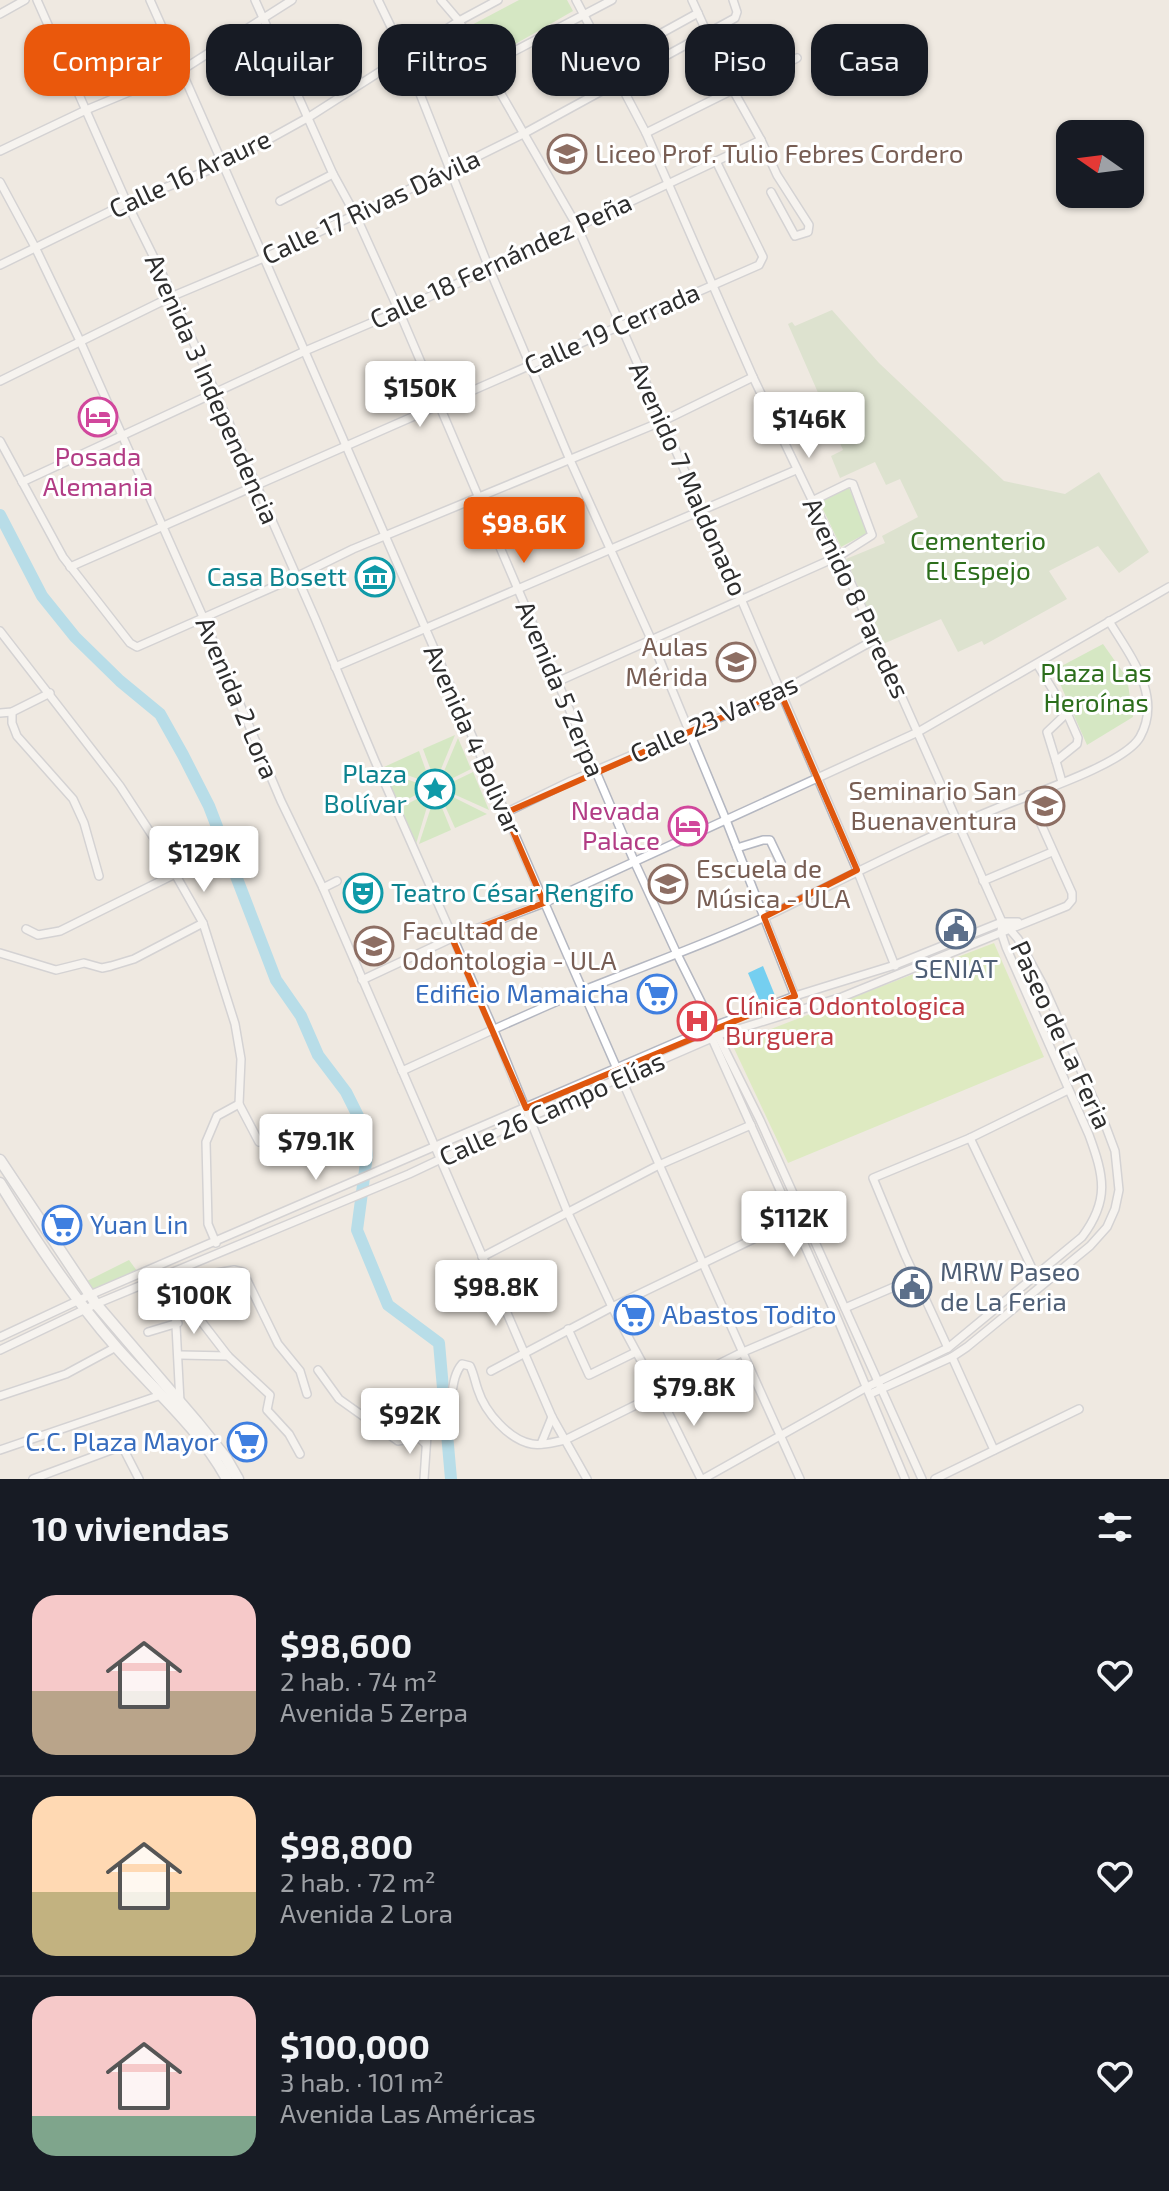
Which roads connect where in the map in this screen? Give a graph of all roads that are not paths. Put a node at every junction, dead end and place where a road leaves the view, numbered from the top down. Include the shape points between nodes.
1 (25, 0) edge
2 (37, 0) edge
3 (150, 0) edge
4 (255, 0) edge
5 (292, 0) edge
6 (378, 0) edge
7 (441, 0) edge
8 (498, 0) edge
9 (576, 0) edge
10 (612, 0) edge
11 (692, 0) edge
12 (733, 0) edge
13 (698, 13) junction
14 (0, 14) edge
15 (584, 15) junction
16 (263, 17) junction
17 (459, 21) junction
18 (161, 24) edge
19 (390, 24) edge
20 (454, 24) edge
21 (461, 24) edge
22 (589, 24) edge
23 (703, 24) edge
24 (723, 24) edge
25 (669, 29) edge
26 (516, 50) edge
27 (190, 65) edge
28 (378, 73) edge
29 (190, 88) edge
30 (120, 96) edge
31 (421, 96) edge
32 (501, 96) edge
33 (591, 96) edge
34 (627, 96) edge
35 (721, 96) edge
36 (736, 96) edge
37 (86, 110) junction
38 (309, 117) junction
39 (646, 133) junction
40 (523, 134) junction
41 (761, 140) junction
42 (0, 151) edge
43 (716, 161) junction
44 (224, 164) junction
45 (450, 170) junction
46 (333, 174) junction
47 (0, 182) edge
48 (667, 183) junction
49 (771, 192) dead end
50 (280, 201) dead end
51 (127, 203) junction
52 (356, 216) junction
53 (577, 226) junction
54 (35, 247) junction
55 (266, 257) junction
56 (0, 265) edge
57 (489, 268) junction
58 (713, 285) junction
59 (173, 296) junction
60 (399, 311) junction
61 (620, 326) junction
62 (81, 343) junction
63 (305, 351) junction
64 (531, 365) junction
65 (753, 377) junction
66 (0, 381) edge
67 (215, 392) junction
68 (439, 404) junction
69 (663, 421) junction
70 (122, 435) junction
71 (0, 441) edge
72 (348, 446) junction
73 (570, 460) junction
74 (796, 470) junction
75 (22, 482) junction
76 (255, 486) junction
77 (479, 499) junction
78 (812, 501) junction
79 (702, 512) junction
80 (161, 526) junction
81 (385, 536) junction
82 (610, 548) junction
83 (839, 556) junction
84 (70, 567) junction
85 (296, 577) junction
86 (1169, 587) edge
87 (517, 588) junction
88 (741, 599) junction
89 (203, 617) junction
90 (1109, 621) junction
91 (424, 628) junction
92 (0, 631) edge
93 (651, 639) junction
94 (876, 639) junction
95 (1037, 664) junction
96 (335, 667) junction
97 (559, 681) junction
98 (780, 692) junction
99 (50, 693) junction
100 (12, 712) junction
101 (0, 713) edge
102 (1067, 713) junction
103 (688, 730) junction
104 (918, 732) junction
105 (1056, 761) junction
106 (595, 772) junction
107 (817, 779) junction
108 (1062, 782) junction
109 (1028, 795) junction
110 (505, 813) junction
111 (726, 820) junction
112 (959, 824) junction
113 (737, 848) junction
114 (1052, 852) junction
115 (635, 863) junction
116 (781, 863) dead end
117 (857, 870) junction
118 (175, 874) junction
119 (99, 876) dead end
120 (337, 881) dead end
121 (983, 881) junction
122 (323, 888) junction
123 (544, 903) junction
124 (764, 917) junction
125 (1002, 922) junction
126 (1025, 922) junction
127 (203, 923) junction
128 (1010, 928) junction
129 (26, 929) dead end
130 (1001, 932) junction
131 (452, 938) junction
132 (0, 953) edge
133 (677, 954) junction
134 (895, 965) junction
135 (899, 976) junction
136 (362, 980) junction
137 (583, 991) junction
138 (795, 996) junction
139 (800, 1009) junction
140 (493, 1028) junction
141 (711, 1028) junction
142 (715, 1037) junction
143 (618, 1068) junction
144 (402, 1071) junction
145 (622, 1077) junction
146 (1068, 1090) junction
147 (239, 1104) junction
148 (526, 1108) junction
149 (530, 1117) junction
150 (751, 1125) junction
151 (970, 1138) junction
152 (259, 1142) dead end
153 (436, 1148) junction
154 (439, 1159) junction
155 (0, 1160) edge
156 (659, 1165) junction
157 (0, 1183) edge
158 (567, 1211) junction
159 (793, 1220) junction
160 (216, 1243) junction
161 (482, 1257) junction
162 (704, 1264) junction
163 (1036, 1277) junction
164 (915, 1278) junction
165 (173, 1280) junction
166 (1042, 1286) junction
167 (88, 1302) junction
168 (612, 1307) junction
169 (845, 1308) junction
170 (835, 1313) junction
171 (178, 1323) junction
172 (568, 1329) junction
173 (148, 1332) dead end
174 (0, 1337) edge
175 (116, 1347) junction
176 (948, 1348) junction
177 (0, 1350) edge
178 (524, 1352) junction
179 (636, 1352) junction
180 (743, 1352) junction
181 (180, 1355) junction
182 (228, 1356) junction
183 (952, 1357) junction
184 (318, 1370) dead end
185 (491, 1371) dead end
186 (880, 1385) junction
187 (868, 1390) junction
188 (658, 1392) junction
189 (307, 1394) dead end
190 (161, 1395) junction
191 (0, 1396) edge
192 (180, 1402) junction
193 (1079, 1409) dead end
194 (552, 1417) junction
195 (781, 1436) junction
196 (426, 1440) junction
197 (565, 1440) junction
198 (541, 1444) junction
199 (0, 1450) edge
200 (994, 1450) junction
201 (300, 1454) dead end
202 (33, 1479) edge
203 (139, 1479) edge
204 (227, 1479) edge
205 (238, 1479) edge
206 (424, 1479) edge
207 (587, 1479) edge
208 (702, 1479) edge
209 (800, 1479) edge
210 (905, 1479) edge
211 (922, 1479) edge
212 (935, 1479) edge

1 - 14 street
2 - 37 street, Avenida 3 Independencia
3 - 18 street, Avenida 4 Bolivar
4 - 16 street, Avenida 5 Zerpa
5 - 16 street
6 - 19 street
7 - 17 street, Avenido 7 Maldonado
8 - 17 street, Calle 16 Araure
9 - 15 street, Avenido 8 Paredes
10 - 15 street
11 - 13 street
12 - 24 street, Calle 17 Rivas Dávila via 735,18
13 - 23 street
13 - 25 street
15 - 22 street, Avenido 8 Paredes
15 - 26 street
16 - 27 street
16 - 38 street, Avenida 5 Zerpa
17 - 20 street, Calle 16 Araure
17 - 21 street, Avenido 7 Maldonado
28 - 38 street, Calle 16 Araure
29 - 44 street, Avenida 4 Bolivar
30 - 37 street
31 - 45 street
32 - 40 street, Avenido 7 Maldonado
33 - 40 street, Calle 17 Rivas Dávila
34 - 39 street, Avenido 8 Paredes
35 - 39 street
36 - 41 street
37 - 42 street
37 - 51 street, Avenida 3 Independencia
38 - 44 street, Calle 16 Araure
38 - 46 street, Avenida 5 Zerpa
39 - 48 street, Avenido 8 Paredes
40 - 45 street, Calle 17 Rivas Dávila
40 - 53 street, Avenido 7 Maldonado
41 - 43 street, Calle 18 Fernández Peña
41 - 49 street via 809,225 808,232 795,236
43 - 48 street, Calle 18 Fernández Peña
43 - 58 street, Calle 19 Cerrada via 763,257 759,265
44 - 51 street, Calle 16 Araure
44 - 55 street, Avenida 4 Bolivar
45 - 52 street, Calle 17 Rivas Dávila
45 - 57 street
46 - 50 street
46 - 52 street, Avenida 5 Zerpa
47 - 54 street, Avenida 2 Lora
48 - 53 street, Calle 18 Fernández Peña
48 - 58 street, Avenido 8 Paredes
51 - 54 street, Calle 16 Araure
51 - 59 street, Avenida 3 Independencia
52 - 55 street, Calle 17 Rivas Dávila
52 - 60 street, Avenida 5 Zerpa
53 - 57 street, Calle 18 Fernández Peña
53 - 61 street, Avenido 7 Maldonado
54 - 56 street, Calle 16 Araure
54 - 62 street, Avenida 2 Lora
55 - 59 street, Calle 17 Rivas Dávila
55 - 63 street, Avenida 4 Bolivar
57 - 60 street, Calle 18 Fernández Peña
57 - 64 street
58 - 61 street, Calle 19 Cerrada
58 - 65 street, Avenido 8 Paredes
59 - 62 street, Calle 17 Rivas Dávila
59 - 67 street, Avenida 3 Independencia
60 - 63 street, Calle 18 Fernández Peña
60 - 68 street, Avenida 5 Zerpa
61 - 64 street, Calle 19 Cerrada
61 - 69 street, Avenido 7 Maldonado
62 - 66 street, Calle 17 Rivas Dávila
62 - 70 street, Avenida 2 Lora
63 - 67 street, Calle 18 Fernández Peña
63 - 72 street, Avenida 4 Bolivar
64 - 68 street, Calle 19 Cerrada
64 - 73 street
65 - 69 street
65 - 74 street, Avenido 8 Paredes
67 - 70 street, Calle 18 Fernández Peña
67 - 76 street, Avenida 3 Independencia
68 - 72 street, Calle 19 Cerrada
68 - 77 street, Avenida 5 Zerpa
69 - 73 street
69 - 79 street, Avenido 7 Maldonado
70 - 75 street, Calle 18 Fernández Peña
70 - 80 street, Avenida 2 Lora
71 - 75 street
72 - 76 street, Calle 19 Cerrada
72 - 81 street, Avenida 4 Bolivar
73 - 77 street
73 - 82 street
74 - 78 street, Avenido 8 Paredes
74 - 79 street
75 - 84 street
76 - 80 street, Calle 19 Cerrada
76 - 85 street, Avenida 3 Independencia
77 - 81 street
77 - 87 street, Avenida 5 Zerpa
78 - 83 street, Avenido 8 Paredes
78 - 83 street via 853,484 872,533
79 - 82 street
79 - 88 street, Avenido 7 Maldonado
80 - 84 street, Calle 19 Cerrada
80 - 89 street, Avenida 2 Lora
81 - 85 street
81 - 91 street, Avenida 4 Bolivar
82 - 87 street
82 - 93 street
83 - 88 street
83 - 94 street, Avenido 8 Paredes
84 - 89 street via 133,646
85 - 89 street
85 - 96 street, Avenida 3 Independencia
86 - 90 street
87 - 91 street
87 - 97 street, Avenida 5 Zerpa
88 - 93 street
88 - 98 street, Avenido 7 Maldonado
89 - 122 street, Avenida 2 Lora
90 - 95 street
90 - 108 street via 1146,687 1148,708 1141,735 1131,750
91 - 96 street
91 - 110 street, Avenida 4 Bolivar
92 - 99 street
93 - 97 street
93 - 103 street
94 - 98 street, Calle 23 Vargas
94 - 104 street, Avenido 8 Paredes
95 - 102 street
95 - 104 street
96 - 131 street, Avenida 3 Independencia
97 - 106 street, Avenida 5 Zerpa
98 - 103 street, Calle 23 Vargas
98 - 107 street, Avenido 7 Maldonado
99 - 100 street
99 - 118 street via 120,786
100 - 101 street
100 - 119 street via 17,736 73,799
102 - 105 street via 1047,732
102 - 105 street via 1078,740
103 - 106 street, Calle 23 Vargas
103 - 111 street
104 - 107 street
104 - 112 street, Avenido 8 Paredes
105 - 108 street
106 - 110 street, Calle 23 Vargas
106 - 115 street, Avenida 5 Zerpa
107 - 111 street
107 - 117 street, Avenido 7 Maldonado
108 - 109 street
109 - 112 street
109 - 114 street
110 - 123 street, Avenida 4 Bolivar
111 - 113 street
111 - 115 street
112 - 117 street
112 - 121 street, Avenido 8 Paredes
113 - 116 street via 770,840
113 - 124 street
114 - 121 street
114 - 126 street, Calle 26 Campo Elías via 1072,900
115 - 123 street
115 - 133 street, Avenida 5 Zerpa
117 - 124 street
117 - 134 street, Avenido 7 Maldonado
118 - 127 street
118 - 129 street via 60,931 38,935
120 - 122 street
121 - 125 street, Avenido 8 Paredes
122 - 136 street, Avenida 2 Lora
123 - 131 street
123 - 137 street, Avenida 4 Bolivar
124 - 133 street
124 - 138 street
125 - 126 street
125 - 128 street, Paseo de La Feria
125 - 130 street, Paseo de La Feria
125 - 134 street, Calle 26 Campo Elías
126 - 128 street, Calle 26 Campo Elías
127 - 132 street via 134,959 102,968 84,963 56,970
127 - 147 street via 235,1024 241,1059
128 - 130 street, Calle 26 Campo Elías
128 - 166 street, Paseo de La Feria via 1044,987 1106,1127 1119,1172 1107,1227
130 - 135 street, Calle 26 Campo Elías
130 - 146 street, Paseo de La Feria
131 - 136 street
131 - 140 street, Avenida 3 Independencia
133 - 137 street
133 - 141 street, Avenida 5 Zerpa
134 - 135 street, Avenido 7 Maldonado
134 - 138 street, Calle 26 Campo Elías
135 - 139 street, Calle 26 Campo Elías
136 - 144 street, Avenida 2 Lora
137 - 140 street
137 - 143 street, Avenida 4 Bolivar
138 - 139 street
138 - 141 street, Calle 26 Campo Elías
139 - 142 street, Calle 26 Campo Elías
140 - 144 street
140 - 148 street, Avenida 3 Independencia
141 - 142 street, Avenida 5 Zerpa
141 - 143 street, Calle 26 Campo Elías
142 - 145 street, Calle 26 Campo Elías
142 - 150 street
142 - 169 street
143 - 145 street, Avenida 4 Bolivar
143 - 148 street, Calle 26 Campo Elías
144 - 153 street, Avenida 2 Lora
145 - 149 street, Calle 26 Campo Elías
145 - 156 street, Avenida 4 Bolivar
146 - 151 street
146 - 163 street, Paseo de La Feria via 1100,1164 1101,1201 1082,1237
147 - 152 street
147 - 160 street via 217,1116 206,1142 208,1224
148 - 149 street, Avenida 3 Independencia
148 - 153 street, Calle 26 Campo Elías
149 - 154 street, Calle 26 Campo Elías
149 - 158 street, Avenida 3 Independencia
150 - 156 street
150 - 159 street
151 - 163 street
151 - 164 street via 873,1178
153 - 154 street, Avenida 2 Lora
153 - 160 street, Calle 26 Campo Elías
154 - 161 street, Avenida 2 Lora
154 - 165 street, Calle 26 Campo Elías
155 - 167 street
156 - 158 street
156 - 162 street, Avenida 4 Bolivar
157 - 167 street
158 - 161 street
158 - 168 street, Avenida 3 Independencia
159 - 162 street
159 - 170 street
160 - 167 street, Calle 26 Campo Elías
161 - 178 street, Avenida 2 Lora
162 - 168 street
162 - 180 street, Avenida 4 Bolivar
163 - 166 street
163 - 176 street, Paseo de La Feria
164 - 169 street
164 - 176 street
165 - 167 street
165 - 171 street
165 - 182 street
165 - 189 street via 243,1272 278,1344 300,1371
166 - 183 street, Paseo de La Feria
167 - 174 street
167 - 175 street
167 - 177 street
167 - 192 street
168 - 172 street
168 - 179 street, Avenida 3 Independencia
169 - 186 street
170 - 180 street
170 - 187 street
171 - 173 street
171 - 181 street
172 - 178 street
172 - 179 street via 589,1375
175 - 190 street
175 - 191 street via 66,1374
176 - 186 street, Paseo de La Feria
178 - 185 street
178 - 194 street, Avenida 2 Lora
179 - 188 street, Avenida 3 Independencia
180 - 188 street
180 - 195 street, Avenida 4 Bolivar
181 - 182 street
181 - 192 street
182 - 201 street via 270,1395 267,1410
183 - 186 street, Paseo de La Feria
183 - 200 street
184 - 196 street via 350,1409 398,1441
186 - 187 street
186 - 211 street
187 - 195 street
187 - 210 street
188 - 197 street
188 - 208 street, Avenida 3 Independencia
190 - 199 street
190 - 204 street
192 - 205 street
193 - 200 street
194 - 197 street, Avenida 2 Lora
194 - 198 street
195 - 208 street
195 - 209 street, Avenida 4 Bolivar
196 - 198 street via 442,1424 456,1372 465,1364 487,1408 504,1427 521,1440
196 - 206 street
197 - 198 street
197 - 207 street, Avenida 2 Lora
200 - 212 street
202 - 203 street via 122,1446

